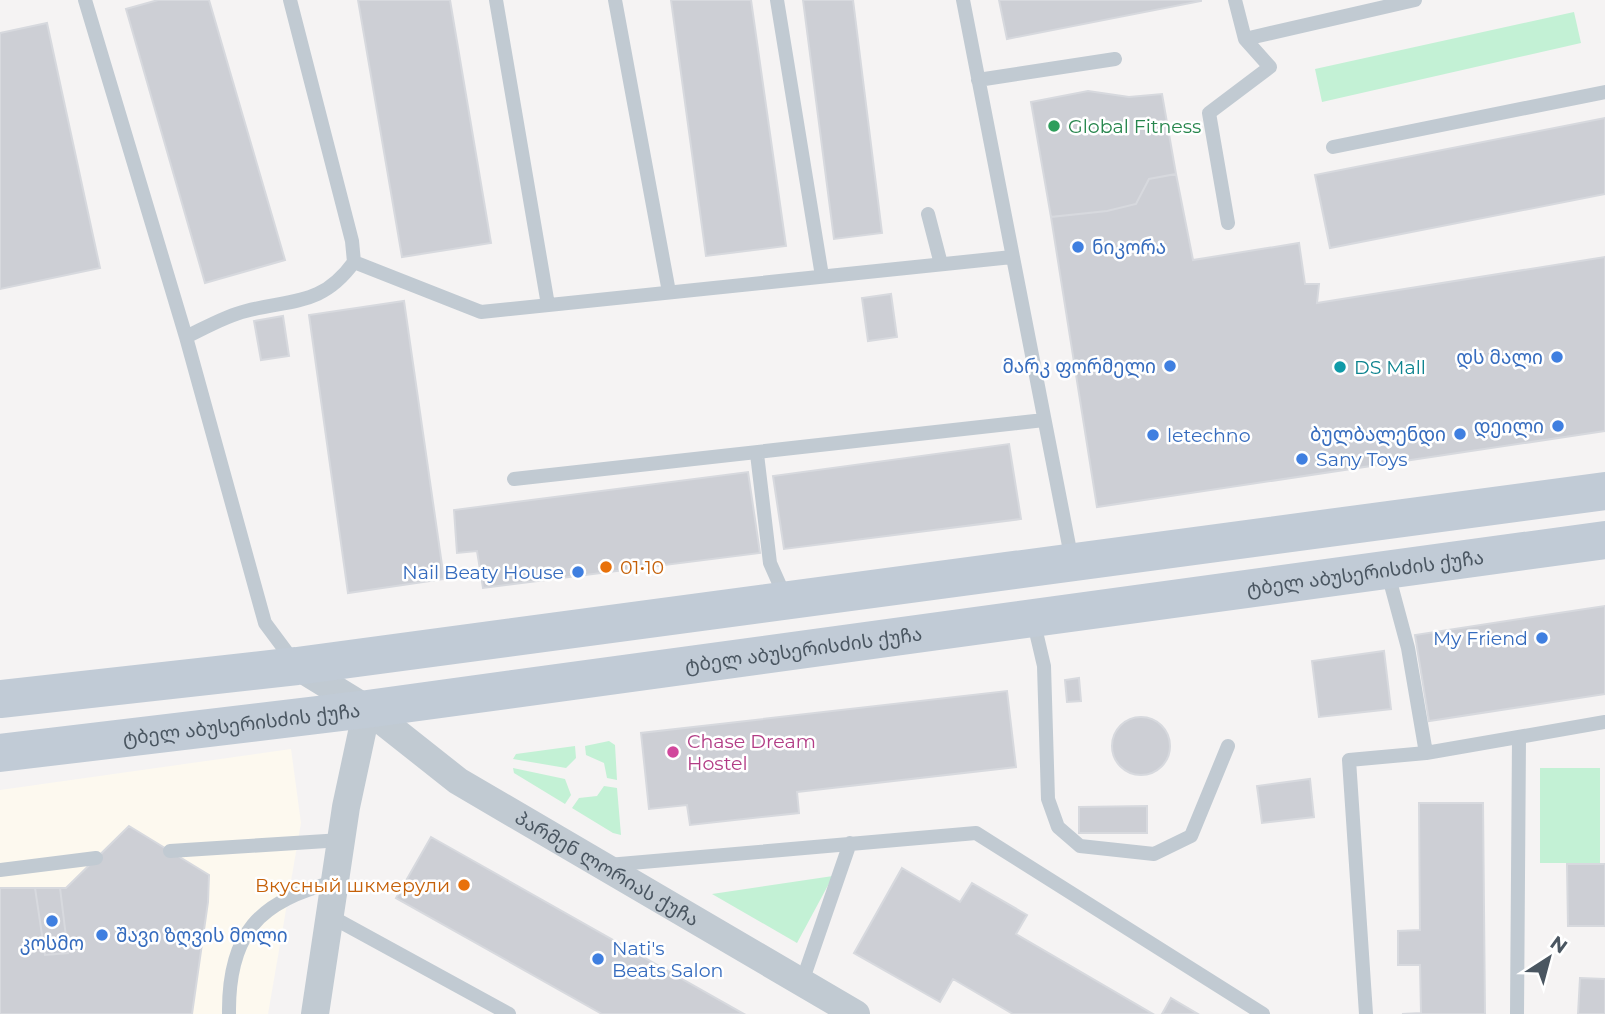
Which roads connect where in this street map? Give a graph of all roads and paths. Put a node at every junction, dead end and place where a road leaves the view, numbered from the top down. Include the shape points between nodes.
1 (85, 0) edge
2 (290, 0) edge
3 (496, 0) edge
4 (615, 0) edge
5 (777, 0) edge
6 (963, 0) edge
7 (1235, 0) edge
8 (1415, 0) edge
9 (1245, 39) junction
10 (1115, 59) dead end
11 (978, 80) junction
12 (1605, 92) edge
13 (1333, 147) dead end
14 (928, 214) dead end
15 (1228, 223) dead end
16 (1012, 257) junction
17 (354, 262) junction
18 (941, 264) junction
19 (822, 276) junction
20 (669, 292) junction
21 (548, 305) junction
22 (186, 337) junction
23 (1044, 420) junction
24 (757, 454) junction
25 (514, 479) dead end
26 (1605, 491) edge
27 (1605, 540) edge
28 (1073, 562) junction
29 (1387, 570) junction
30 (787, 601) junction
31 (1032, 618) junction
32 (297, 666) junction
33 (0, 699) edge
34 (367, 709) junction
35 (1605, 722) edge
36 (1520, 738) junction
37 (1228, 746) dead end
38 (0, 753) edge
39 (1426, 754) junction
40 (342, 840) junction
41 (850, 843) junction
42 (170, 851) dead end
43 (96, 858) dead end
44 (603, 865) junction
45 (0, 870) edge
46 (335, 882) junction
47 (330, 916) junction
48 (802, 982) junction
49 (229, 1014) edge
50 (315, 1014) edge
51 (509, 1014) edge
52 (856, 1014) edge
53 (1263, 1014) edge
54 (1366, 1014) edge
55 (1517, 1014) edge

1 - 22 lane
2 - 17 lane
3 - 21 lane
4 - 20 lane
5 - 19 lane
6 - 11 lane
7 - 9 lane
8 - 9 lane
9 - 15 lane via 1270,66 1209,113
10 - 11 lane
11 - 16 lane
12 - 13 lane
14 - 18 lane
16 - 18 lane
16 - 23 lane
17 - 21 lane via 481,312
17 - 22 lane via 342,278 316,297 242,312
18 - 19 lane
19 - 20 lane
20 - 21 lane
22 - 32 lane via 265,622
23 - 24 lane
23 - 28 lane
24 - 25 lane
24 - 30 lane via 770,563
26 - 28 main road
27 - 29 main road, ტბელ აბუსერისძის ქუჩა
28 - 30 main road
29 - 31 main road, ტბელ აბუსერისძის ქუჩა
29 - 39 lane via 1408,648
30 - 32 main road
31 - 34 main road, ტბელ აბუსერისძის ქუჩა
31 - 37 lane via 1044,666 1048,799 1058,827 1080,846 1154,854 1191,836
32 - 33 main road
32 - 34 street, პარმენ ლორიას ქუჩა
34 - 38 main road, ტბელ აბუსერისძის ქუჩა
34 - 40 street
34 - 44 street, პარმენ ლორიას ქუჩა via 458,781
35 - 36 lane
36 - 39 lane
36 - 55 lane
39 - 54 lane via 1349,761
40 - 42 lane
40 - 46 street
41 - 44 lane
41 - 48 lane
41 - 53 lane via 976,833
43 - 45 lane
44 - 48 street, პარმენ ლორიას ქუჩა
46 - 47 street
46 - 49 lane via 294,892 245,932 232,969
47 - 50 street
47 - 51 lane
48 - 52 street, პარმენ ლორიას ქუჩა

